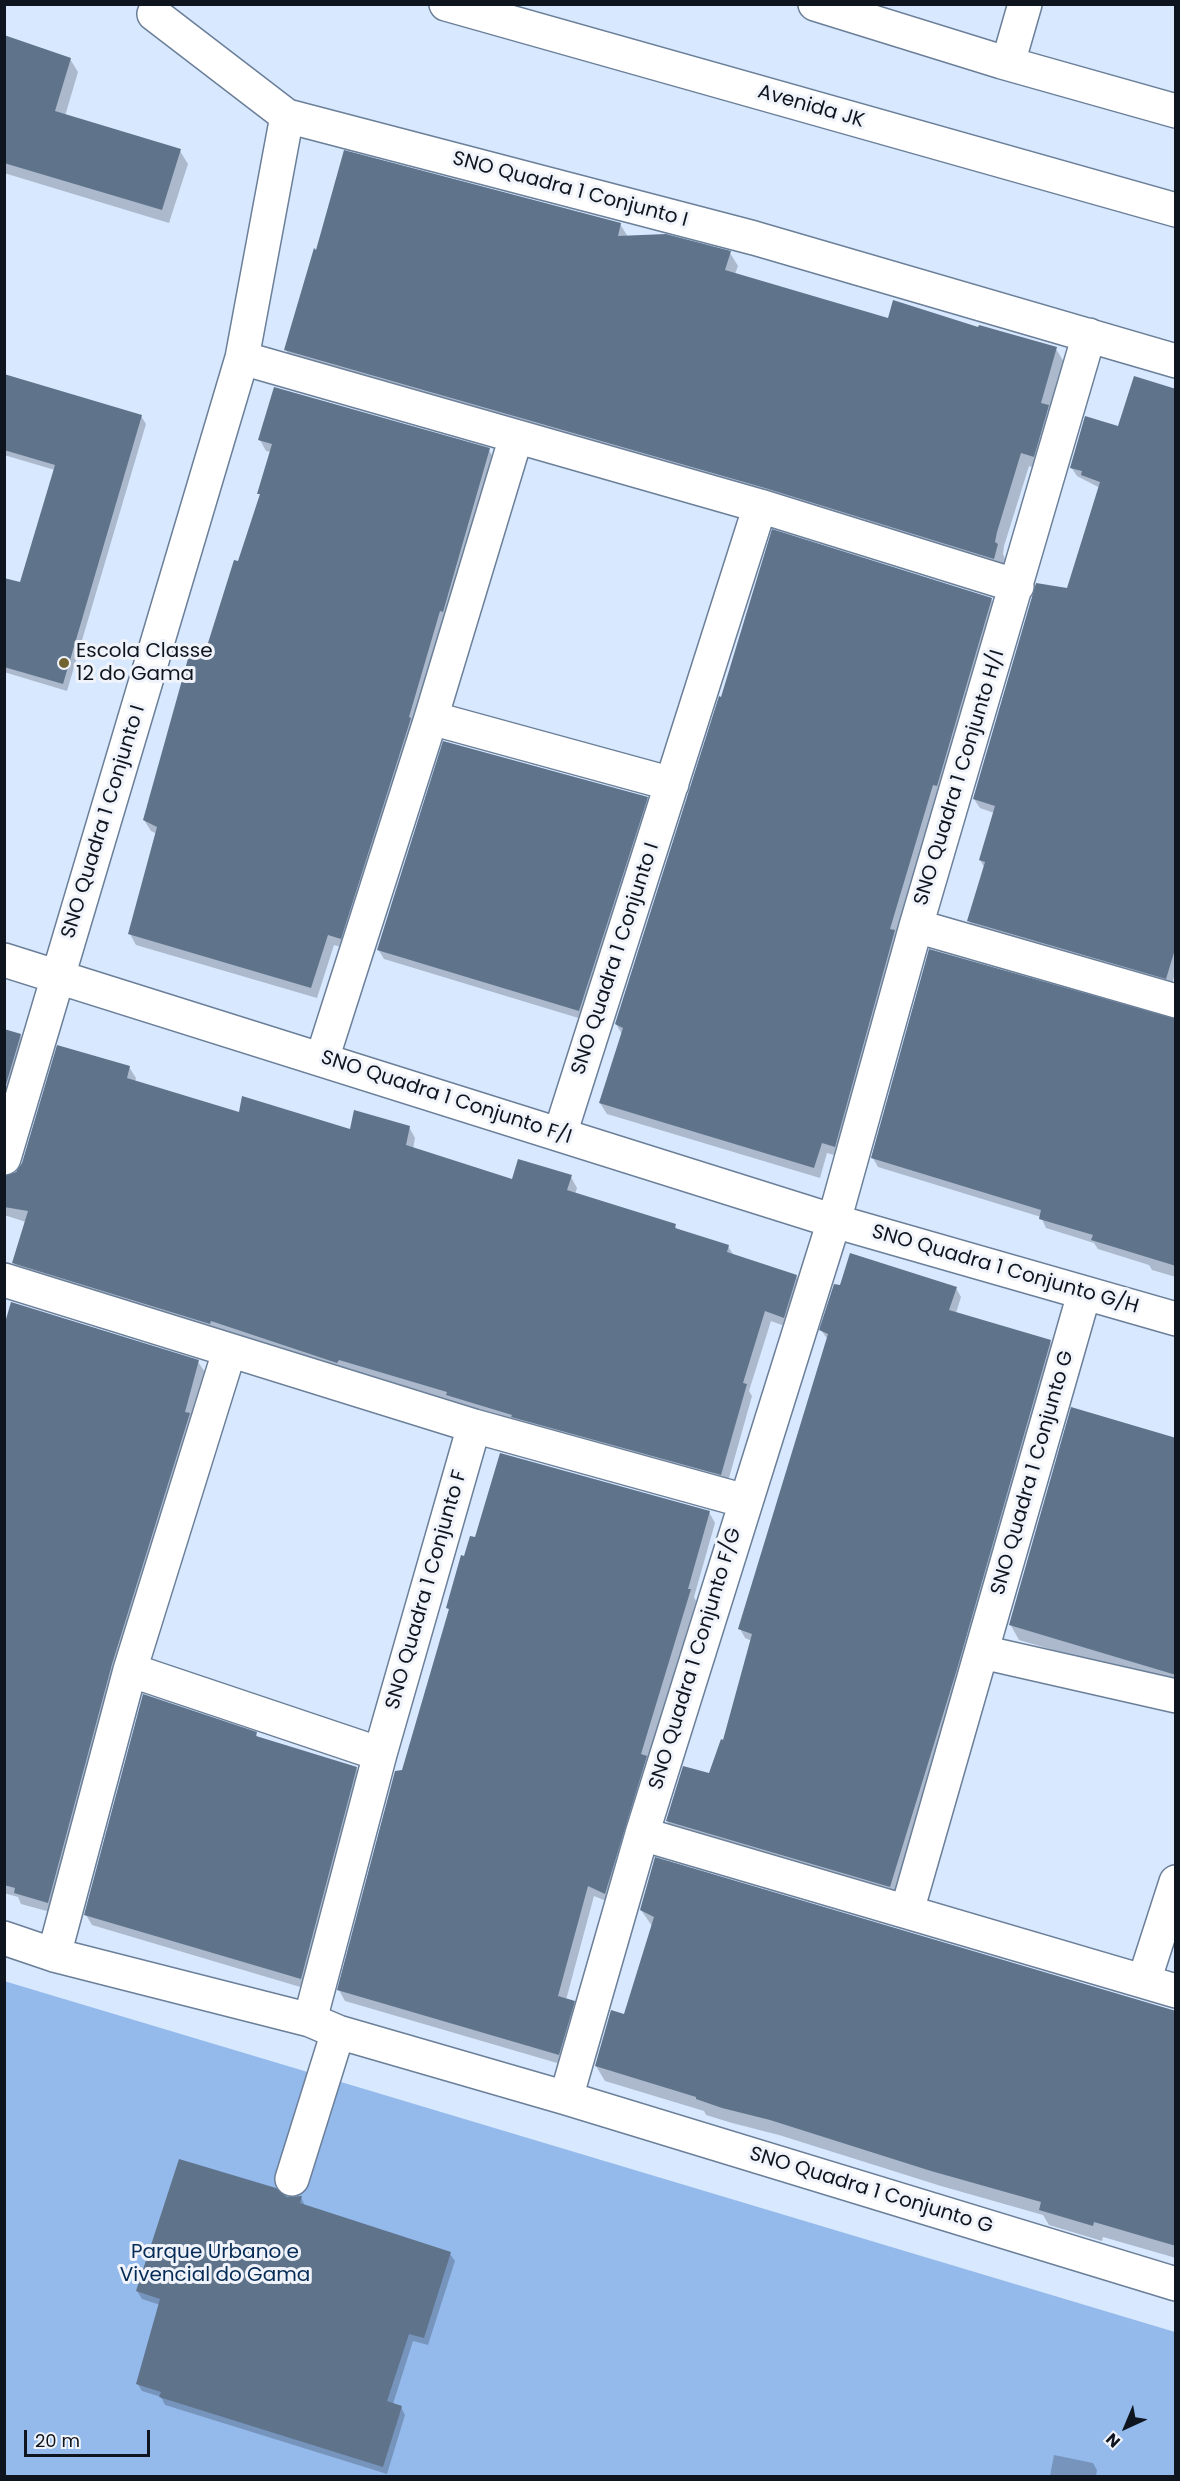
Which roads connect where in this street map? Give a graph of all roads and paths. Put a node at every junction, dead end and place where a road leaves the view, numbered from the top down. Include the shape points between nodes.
1 (446, 4) edge
2 (815, 4) edge
3 (1025, 4) edge
4 (154, 14) dead end
5 (1008, 63) junction
6 (1176, 111) edge
7 (287, 116) junction
8 (1176, 210) edge
9 (1089, 334) junction
10 (242, 358) junction
11 (1176, 361) edge
12 (516, 437) junction
13 (760, 506) junction
14 (1017, 586) junction
15 (431, 718) junction
16 (672, 784) junction
17 (916, 926) junction
18 (4, 960) edge
19 (58, 975) junction
20 (1175, 998) edge
21 (322, 1059) junction
22 (560, 1134) junction
23 (4, 1158) edge
24 (834, 1221) junction
25 (4, 1280) edge
26 (1084, 1294) junction
27 (1176, 1319) edge
28 (229, 1352) junction
29 (474, 1426) junction
30 (745, 1501) junction
31 (982, 1652) junction
32 (130, 1670) junction
33 (1176, 1696) edge
34 (380, 1754) junction
35 (642, 1834) junction
36 (1176, 1882) edge
37 (907, 1911) junction
38 (4, 1938) edge
39 (54, 1955) junction
40 (1144, 1981) junction
41 (1176, 1991) edge
42 (324, 2026) junction
43 (566, 2098) junction
44 (292, 2179) dead end
45 (1176, 2284) edge

1 - 8 street, Avenida JK
2 - 5 street
3 - 5 street
4 - 7 street
5 - 6 street
7 - 9 street, SNO Quadra 1 Conjunto I via 754,238
7 - 10 street, SNO Quadra 1 Conjunto I
9 - 11 street, SNO Quadra 1 Conjunto I
9 - 14 street, SNO Quadra 1 Conjunto H/I
10 - 12 street
10 - 19 street, SNO Quadra 1 Conjunto I
12 - 13 street
12 - 15 street
13 - 14 street
13 - 16 street, SNO Quadra 1 Conjunto I
14 - 17 street, SNO Quadra 1 Conjunto H/I
15 - 16 street
15 - 21 street
16 - 22 street, SNO Quadra 1 Conjunto I
17 - 20 street
17 - 24 street, SNO Quadra 1 Conjunto H/I
18 - 19 street, SNO Quadra 1 Conjunto F/I
19 - 21 street, SNO Quadra 1 Conjunto F/I
19 - 23 street, SNO Quadra 1 Conjunto I
21 - 22 street, SNO Quadra 1 Conjunto F/I
22 - 24 street, SNO Quadra 1 Conjunto F/I
24 - 26 street, SNO Quadra 1 Conjunto G/H
24 - 30 street, SNO Quadra 1 Conjunto F/G
25 - 28 street
26 - 27 street, SNO Quadra 1 Conjunto G/H
26 - 31 street, SNO Quadra 1 Conjunto G
28 - 29 street
28 - 32 street
29 - 30 street
29 - 34 street, SNO Quadra 1 Conjunto F
30 - 35 street, SNO Quadra 1 Conjunto F/G
31 - 33 street
31 - 37 street, SNO Quadra 1 Conjunto G
32 - 34 street
32 - 39 street
34 - 42 street, SNO Quadra 1 Conjunto F
35 - 37 street
35 - 43 street, SNO Quadra 1 Conjunto F/G
36 - 40 street
37 - 40 street
38 - 39 street
39 - 42 street
40 - 41 street
42 - 43 street
42 - 44 street, SNO Quadra 1 Conjunto F
43 - 45 street, SNO Quadra 1 Conjunto G

